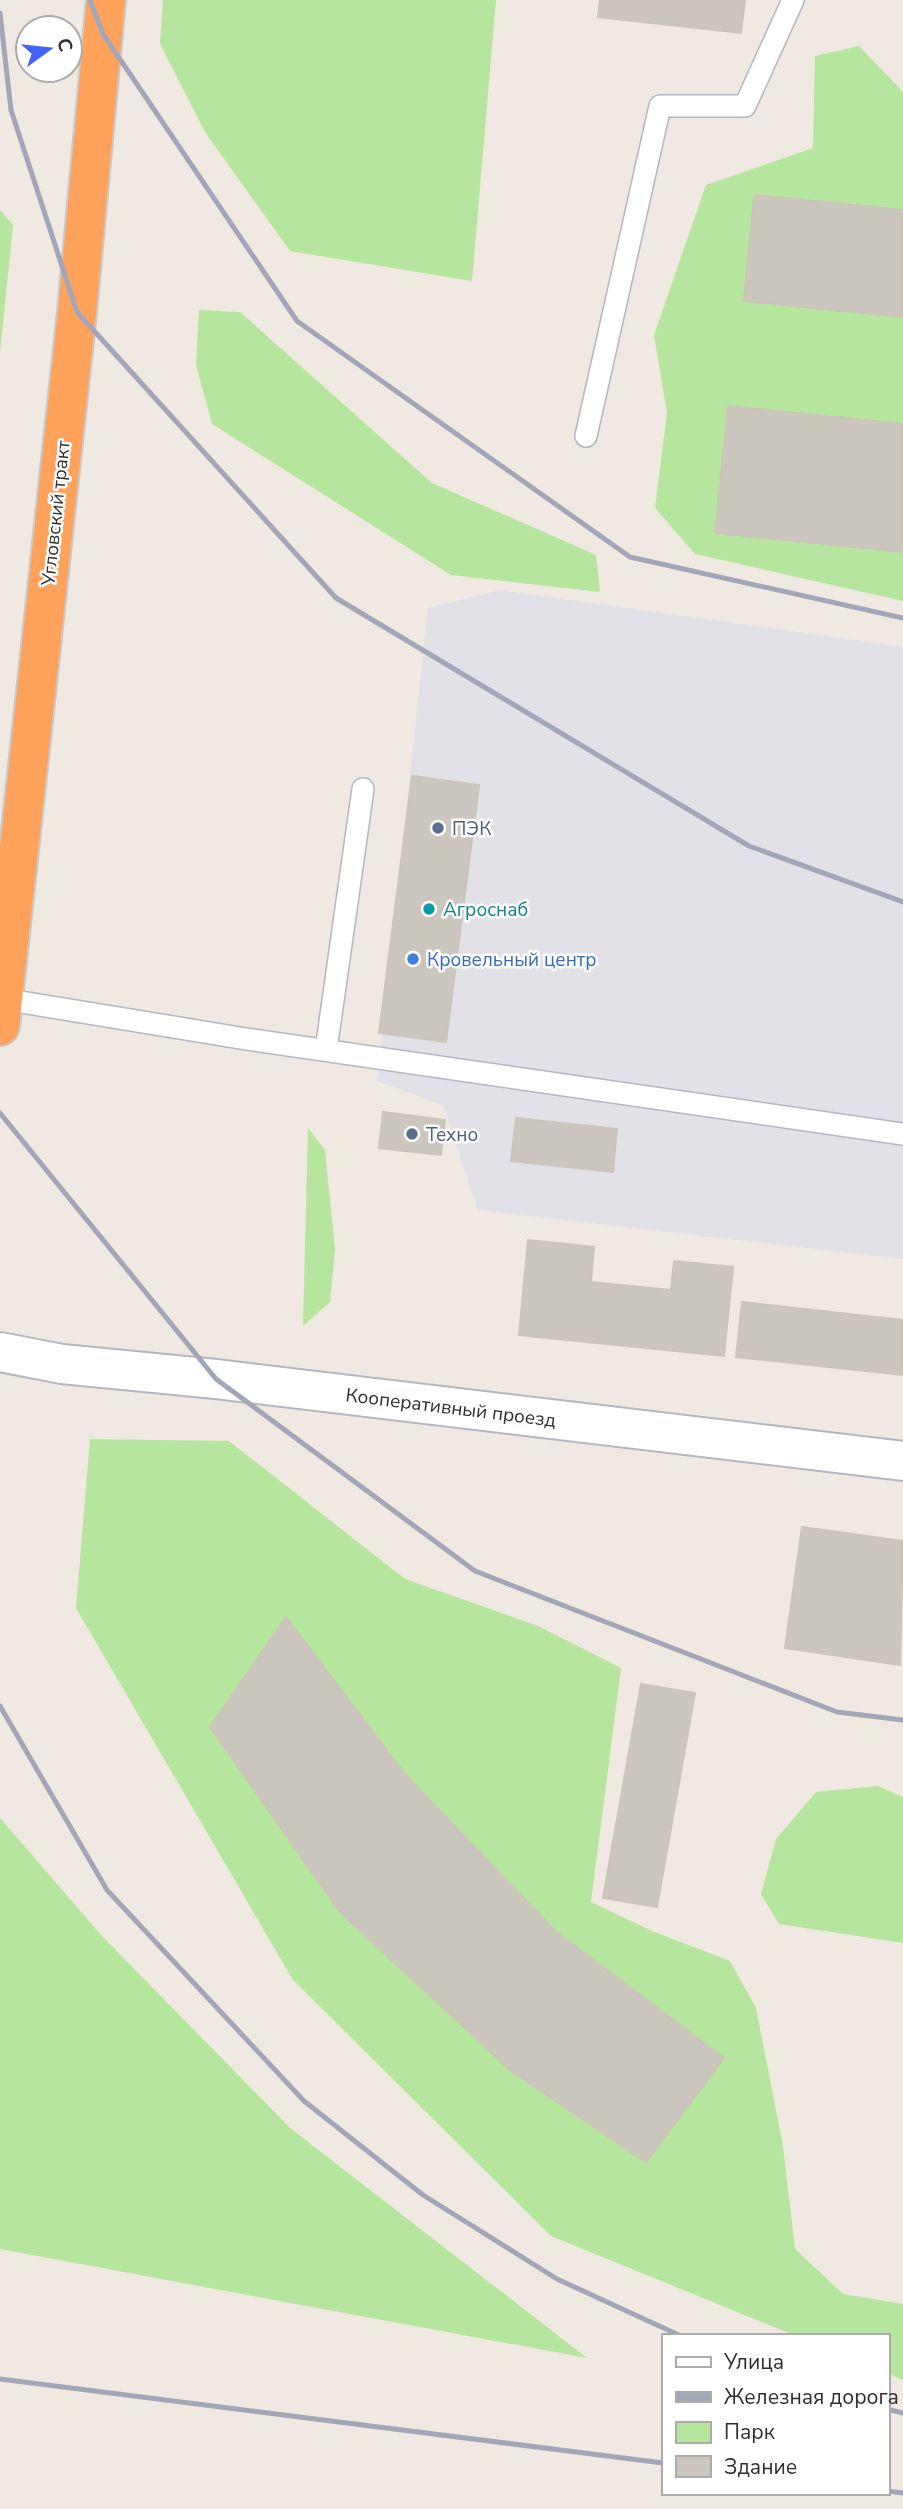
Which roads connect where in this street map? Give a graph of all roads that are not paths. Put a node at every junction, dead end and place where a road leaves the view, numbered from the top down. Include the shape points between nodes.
1 (106, 0) edge
2 (793, 0) edge
3 (586, 436) dead end
4 (363, 789) dead end
5 (1, 1012) edge
6 (326, 1050) junction
7 (903, 1134) edge
8 (0, 1352) edge
9 (903, 1461) edge

1 - 5 highway, Угловский тракт
2 - 3 lane via 745,106 660,106
4 - 6 lane
5 - 6 lane
6 - 7 lane
8 - 9 street, Кооперативный проезд via 62,1364 216,1378

